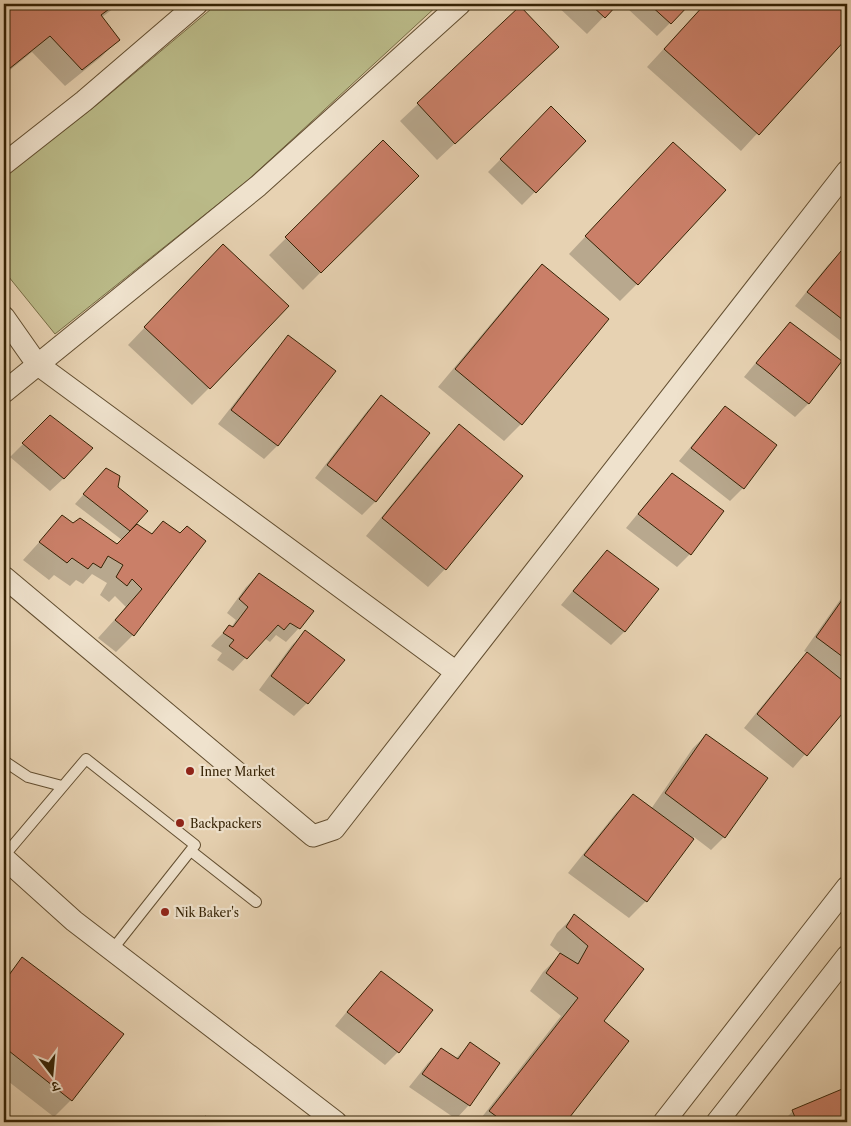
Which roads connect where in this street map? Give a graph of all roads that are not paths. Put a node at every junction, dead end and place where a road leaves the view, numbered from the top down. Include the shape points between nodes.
1 (197, 4) edge
2 (460, 4) edge
3 (4, 164) edge
4 (847, 171) edge
5 (4, 317) edge
6 (38, 364) junction
7 (4, 392) edge
8 (4, 577) edge
9 (456, 672) junction
10 (4, 761) edge
11 (62, 786) junction
12 (191, 850) junction
13 (4, 857) edge
14 (847, 887) edge
15 (256, 902) dead end
16 (112, 950) junction
17 (847, 956) edge
18 (336, 1122) edge
19 (664, 1122) edge
20 (717, 1122) edge

1 - 3 street via 84,101
2 - 6 street via 258,186
4 - 9 street
5 - 6 street
6 - 7 street
6 - 9 street
8 - 9 street via 314,836 334,829
10 - 11 lane via 28,777
11 - 12 lane via 86,759 195,845
11 - 13 lane
12 - 15 lane
12 - 16 lane
13 - 16 street via 74,921
14 - 19 street
16 - 18 street
17 - 20 street

